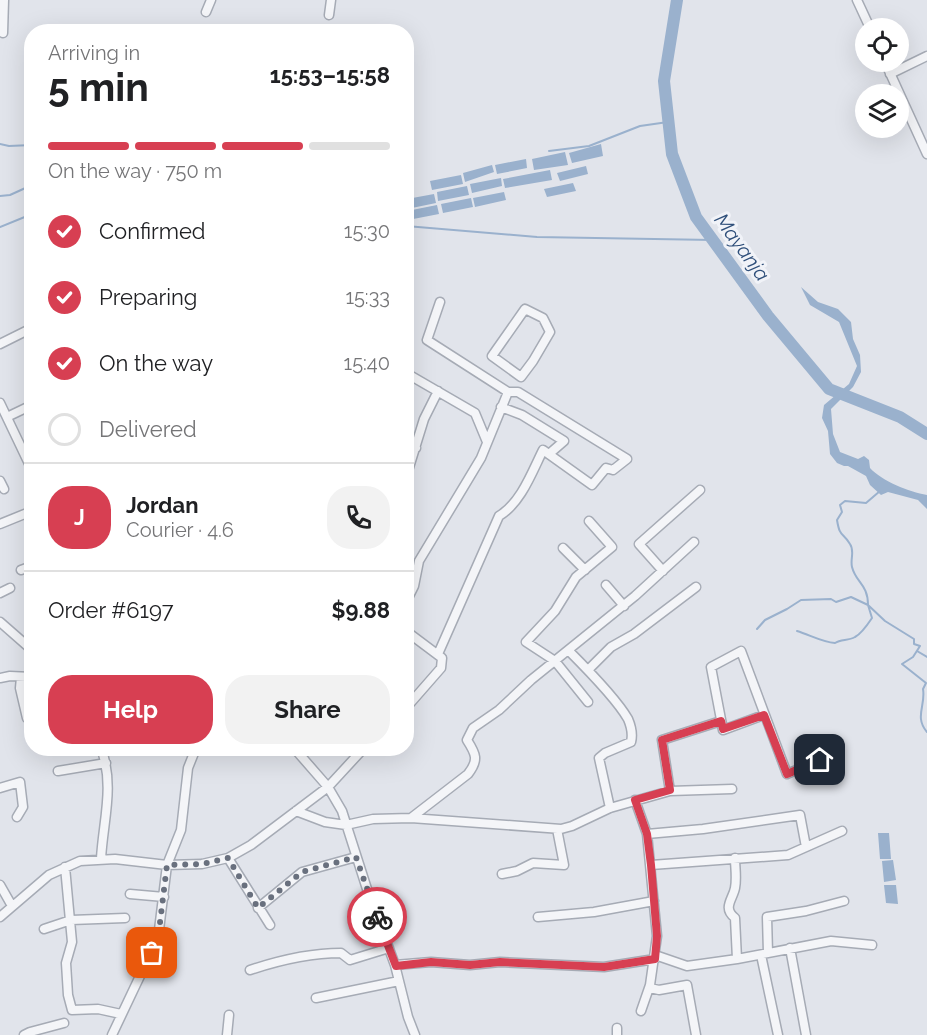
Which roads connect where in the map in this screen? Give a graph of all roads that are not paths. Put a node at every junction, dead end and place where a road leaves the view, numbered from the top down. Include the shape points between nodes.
1 (4, 0) edge
2 (211, 0) edge
3 (331, 0) edge
4 (857, 0) edge
5 (206, 12) dead end
6 (329, 15) dead end
7 (865, 18) edge
8 (3, 33) dead end
9 (927, 56) edge
10 (890, 74) joint
11 (927, 154) edge
12 (440, 302) dead end
13 (24, 332) edge
14 (543, 342) joint
15 (0, 344) edge
16 (414, 379) edge
17 (438, 391) junction
18 (508, 392) junction
19 (0, 403) edge
20 (501, 407) junction
21 (24, 409) edge
22 (7, 417) junction
23 (487, 442) junction
24 (416, 448) joint
25 (24, 453) edge
26 (414, 454) edge
27 (549, 454) junction
28 (700, 490) dead end
29 (24, 514) edge
30 (589, 521) dead end
31 (0, 524) edge
32 (694, 542) dead end
33 (563, 548) dead end
34 (24, 569) edge
35 (21, 570) dead end
36 (585, 570) junction
37 (663, 571) junction
38 (606, 585) dead end
39 (414, 586) edge
40 (696, 587) dead end
41 (10, 588) dead end
42 (0, 593) edge
43 (624, 606) junction
44 (0, 622) edge
45 (414, 637) edge
46 (24, 643) edge
47 (569, 651) junction
48 (438, 654) junction
49 (555, 661) junction
50 (588, 670) junction
51 (21, 676) junction
52 (24, 676) edge
53 (0, 678) edge
54 (414, 699) edge
55 (588, 702) dead end
56 (24, 705) edge
57 (764, 715) junction
58 (721, 721) junction
59 (104, 756) edge
60 (193, 756) edge
61 (301, 756) edge
62 (357, 756) edge
63 (820, 760) dead end
64 (106, 763) junction
65 (58, 771) dead end
66 (328, 787) junction
67 (0, 788) edge
68 (732, 789) dead end
69 (670, 790) junction
70 (635, 800) junction
71 (610, 808) junction
72 (296, 811) junction
73 (17, 817) dead end
74 (411, 818) junction
75 (346, 825) junction
76 (557, 829) junction
77 (842, 831) dead end
78 (647, 834) junction
79 (806, 847) junction
80 (356, 857) junction
81 (228, 858) junction
82 (735, 858) junction
83 (101, 859) junction
84 (167, 865) junction
85 (651, 865) junction
86 (65, 867) junction
87 (502, 873) dead end
88 (0, 885) edge
89 (130, 894) dead end
90 (164, 897) junction
91 (654, 901) junction
92 (844, 901) dead end
93 (12, 906) junction
94 (258, 908) junction
95 (0, 917) edge
96 (538, 917) dead end
97 (125, 918) dead end
98 (71, 920) junction
99 (270, 925) dead end
100 (44, 929) dead end
101 (872, 945) dead end
102 (389, 948) junction
103 (790, 948) junction
104 (765, 954) junction
105 (655, 957) junction
106 (737, 959) junction
107 (396, 966) junction
108 (250, 970) dead end
109 (399, 981) junction
110 (650, 988) junction
111 (316, 998) dead end
112 (642, 1011) dead end
113 (121, 1014) junction
114 (229, 1015) dead end
115 (64, 1023) dead end
116 (24, 1035) edge
117 (112, 1035) edge
118 (227, 1035) edge
119 (415, 1035) edge
120 (696, 1035) edge
121 (778, 1035) edge
122 (806, 1035) edge

1 - 8 street
2 - 5 street
3 - 6 street
4 - 7 street
9 - 10 street
10 - 11 street
12 - 18 street via 427,340
13 - 15 street
14 - 14 street via 520,377 492,356 525,309 543,318 550,332
16 - 17 street
17 - 23 street via 475,413
17 - 24 street
18 - 20 street
18 - 27 street via 518,392 627,459 613,470 606,468 592,485
19 - 22 street
20 - 23 street
20 - 27 street via 564,441
21 - 22 street
22 - 25 street
23 - 39 street via 418,561
24 - 26 street
27 - 48 street via 543,450 516,500 499,516
28 - 37 street via 639,544
29 - 31 street
30 - 36 street via 612,547
32 - 37 street
33 - 36 street
34 - 35 street
36 - 49 street via 526,642
37 - 43 street
38 - 43 street
40 - 50 street via 634,634 611,646
41 - 42 street
43 - 47 street
44 - 46 street
45 - 48 street
47 - 49 street
47 - 50 street
48 - 54 street via 442,658 441,668
49 - 55 street
49 - 74 street via 473,728 467,740 476,758 475,766
50 - 71 street via 631,727 631,742 599,758
51 - 52 street
51 - 53 street
51 - 56 street
57 - 58 street via 723,729
57 - 58 street via 741,651 711,667
57 - 63 street via 787,774
58 - 69 street via 662,740
59 - 64 street
60 - 84 street via 181,830
61 - 66 street
62 - 66 street
64 - 65 street
64 - 83 street via 108,809
66 - 72 street
66 - 75 street
67 - 73 street via 20,782 23,807
68 - 69 street
69 - 70 street
70 - 71 street
70 - 78 street
71 - 76 street
72 - 75 street
72 - 81 street
74 - 75 street via 373,819
74 - 76 street
75 - 80 street
76 - 87 street via 564,865 532,863
77 - 79 street
78 - 79 street via 800,815
78 - 85 street
79 - 82 street via 781,856
80 - 94 street via 302,872
80 - 102 street
81 - 84 street
81 - 94 street
82 - 85 street
82 - 106 street via 735,888 728,909 735,918
83 - 84 street
83 - 86 street
84 - 90 street
85 - 91 street
86 - 93 street via 49,875
86 - 98 street
88 - 93 street
89 - 90 street
90 - 113 street via 158,939
91 - 96 street
91 - 105 street
92 - 104 street via 768,917
93 - 95 street
94 - 99 street
97 - 98 street
98 - 100 street
98 - 113 street via 72,942 66,963 72,1010 98,1009
101 - 103 street via 831,941
102 - 107 street
102 - 108 street via 350,960 341,953 332,953 281,960
103 - 104 street
103 - 122 street
104 - 106 street
104 - 121 street
105 - 106 street via 687,966
105 - 107 street via 604,967 500,962
105 - 110 street
107 - 109 street
109 - 111 street
109 - 119 street
110 - 112 street
110 - 120 street via 687,985
113 - 117 street
114 - 118 street
115 - 116 street

